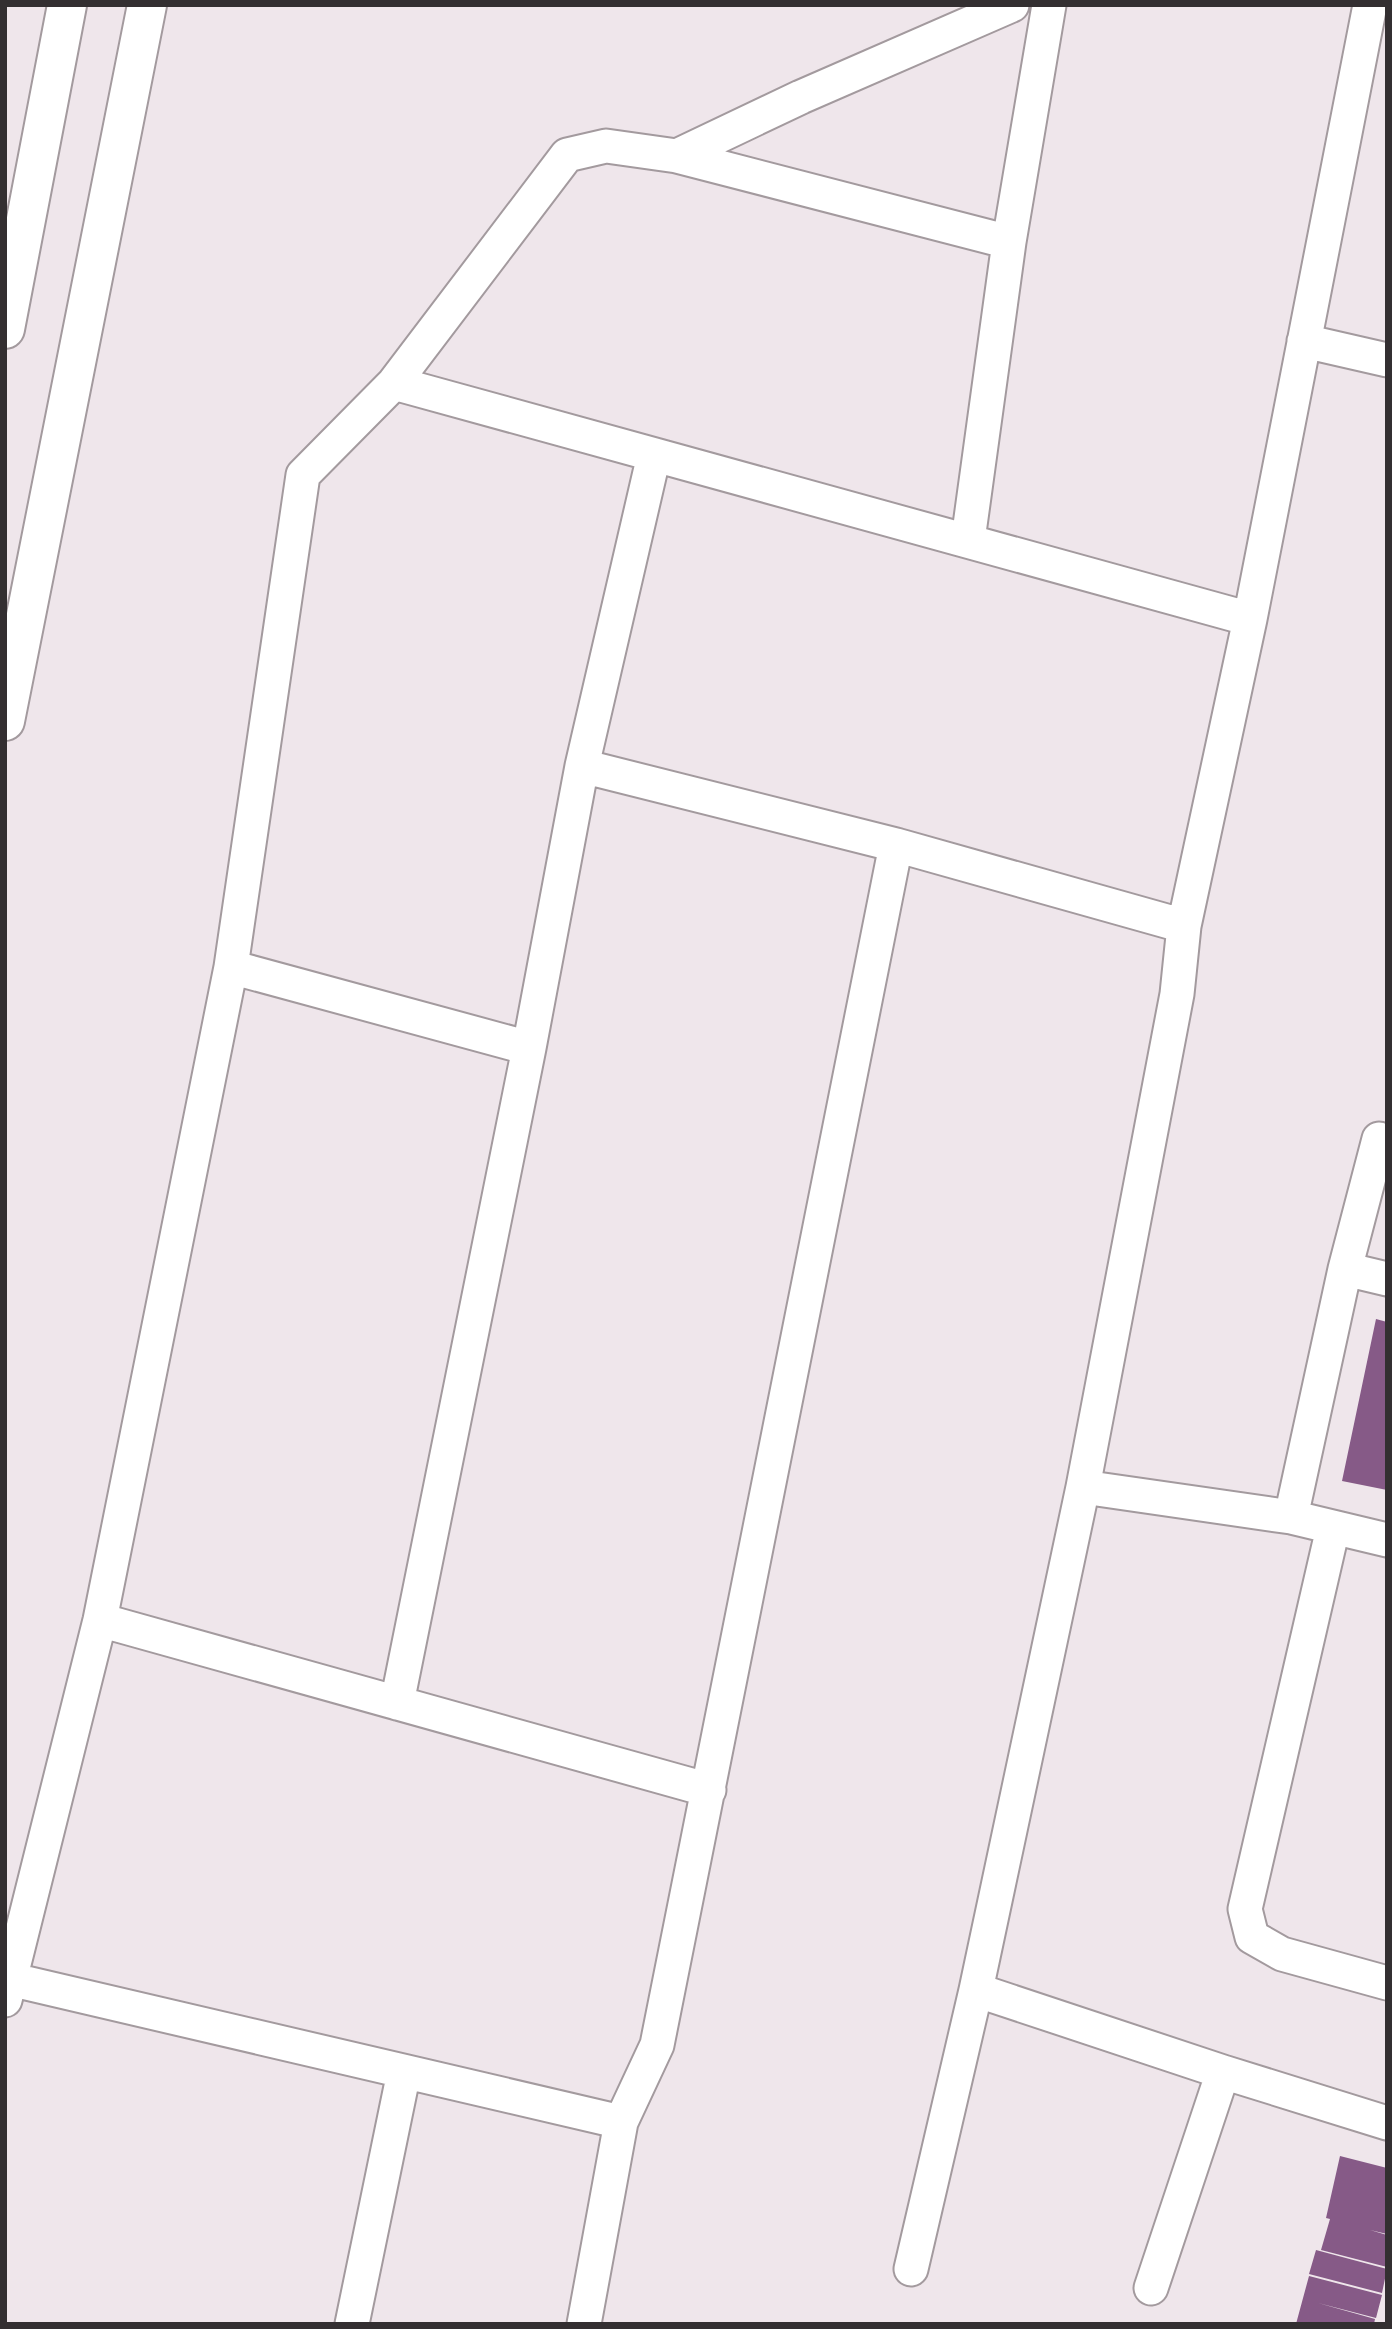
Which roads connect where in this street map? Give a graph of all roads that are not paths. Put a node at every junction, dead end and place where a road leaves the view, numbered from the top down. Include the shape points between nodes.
1 (67, 5) edge
2 (146, 5) edge
3 (1012, 5) edge
4 (1049, 5) edge
5 (1370, 5) edge
6 (677, 156) junction
7 (1009, 242) junction
8 (5, 328) edge
9 (1304, 341) junction
10 (1387, 360) edge
11 (394, 383) junction
12 (654, 454) junction
13 (968, 540) junction
14 (1250, 619) junction
15 (5, 721) edge
16 (582, 766) junction
17 (896, 845) junction
18 (1184, 926) junction
19 (231, 967) junction
20 (529, 1048) junction
21 (1379, 1139) dead end
22 (1345, 1269) junction
23 (1387, 1279) edge
24 (1083, 1486) junction
25 (1291, 1517) junction
26 (1334, 1528) junction
27 (1387, 1540) edge
28 (100, 1620) junction
29 (397, 1703) junction
30 (709, 1790) junction
31 (1387, 1983) edge
32 (7, 1986) edge
33 (976, 1990) junction
34 (404, 2072) junction
35 (1223, 2073) junction
36 (621, 2122) junction
37 (1387, 2123) edge
38 (911, 2269) dead end
39 (1151, 2288) dead end
40 (352, 2324) edge
41 (584, 2324) edge

1 - 8 street
2 - 15 street
3 - 6 street
4 - 7 street
5 - 9 street
6 - 7 street
6 - 11 street via 606,146 567,155
7 - 13 street
9 - 10 street
9 - 14 street
11 - 12 street
11 - 19 street via 303,475
12 - 13 street
12 - 16 street
13 - 14 street
14 - 18 street
16 - 17 street
16 - 20 street
17 - 18 street
17 - 30 street
18 - 24 street via 1177,995
19 - 20 street
19 - 28 street
20 - 29 street
21 - 22 street
22 - 23 street
22 - 25 street
24 - 25 street
24 - 33 street
25 - 26 street
26 - 27 street
26 - 31 street via 1245,1909 1252,1937 1282,1954
28 - 29 street
28 - 32 street
29 - 30 street
30 - 36 street via 657,2045
32 - 34 street
33 - 35 street
33 - 38 street
34 - 36 street
34 - 40 street
35 - 37 street
35 - 39 street
36 - 41 street

